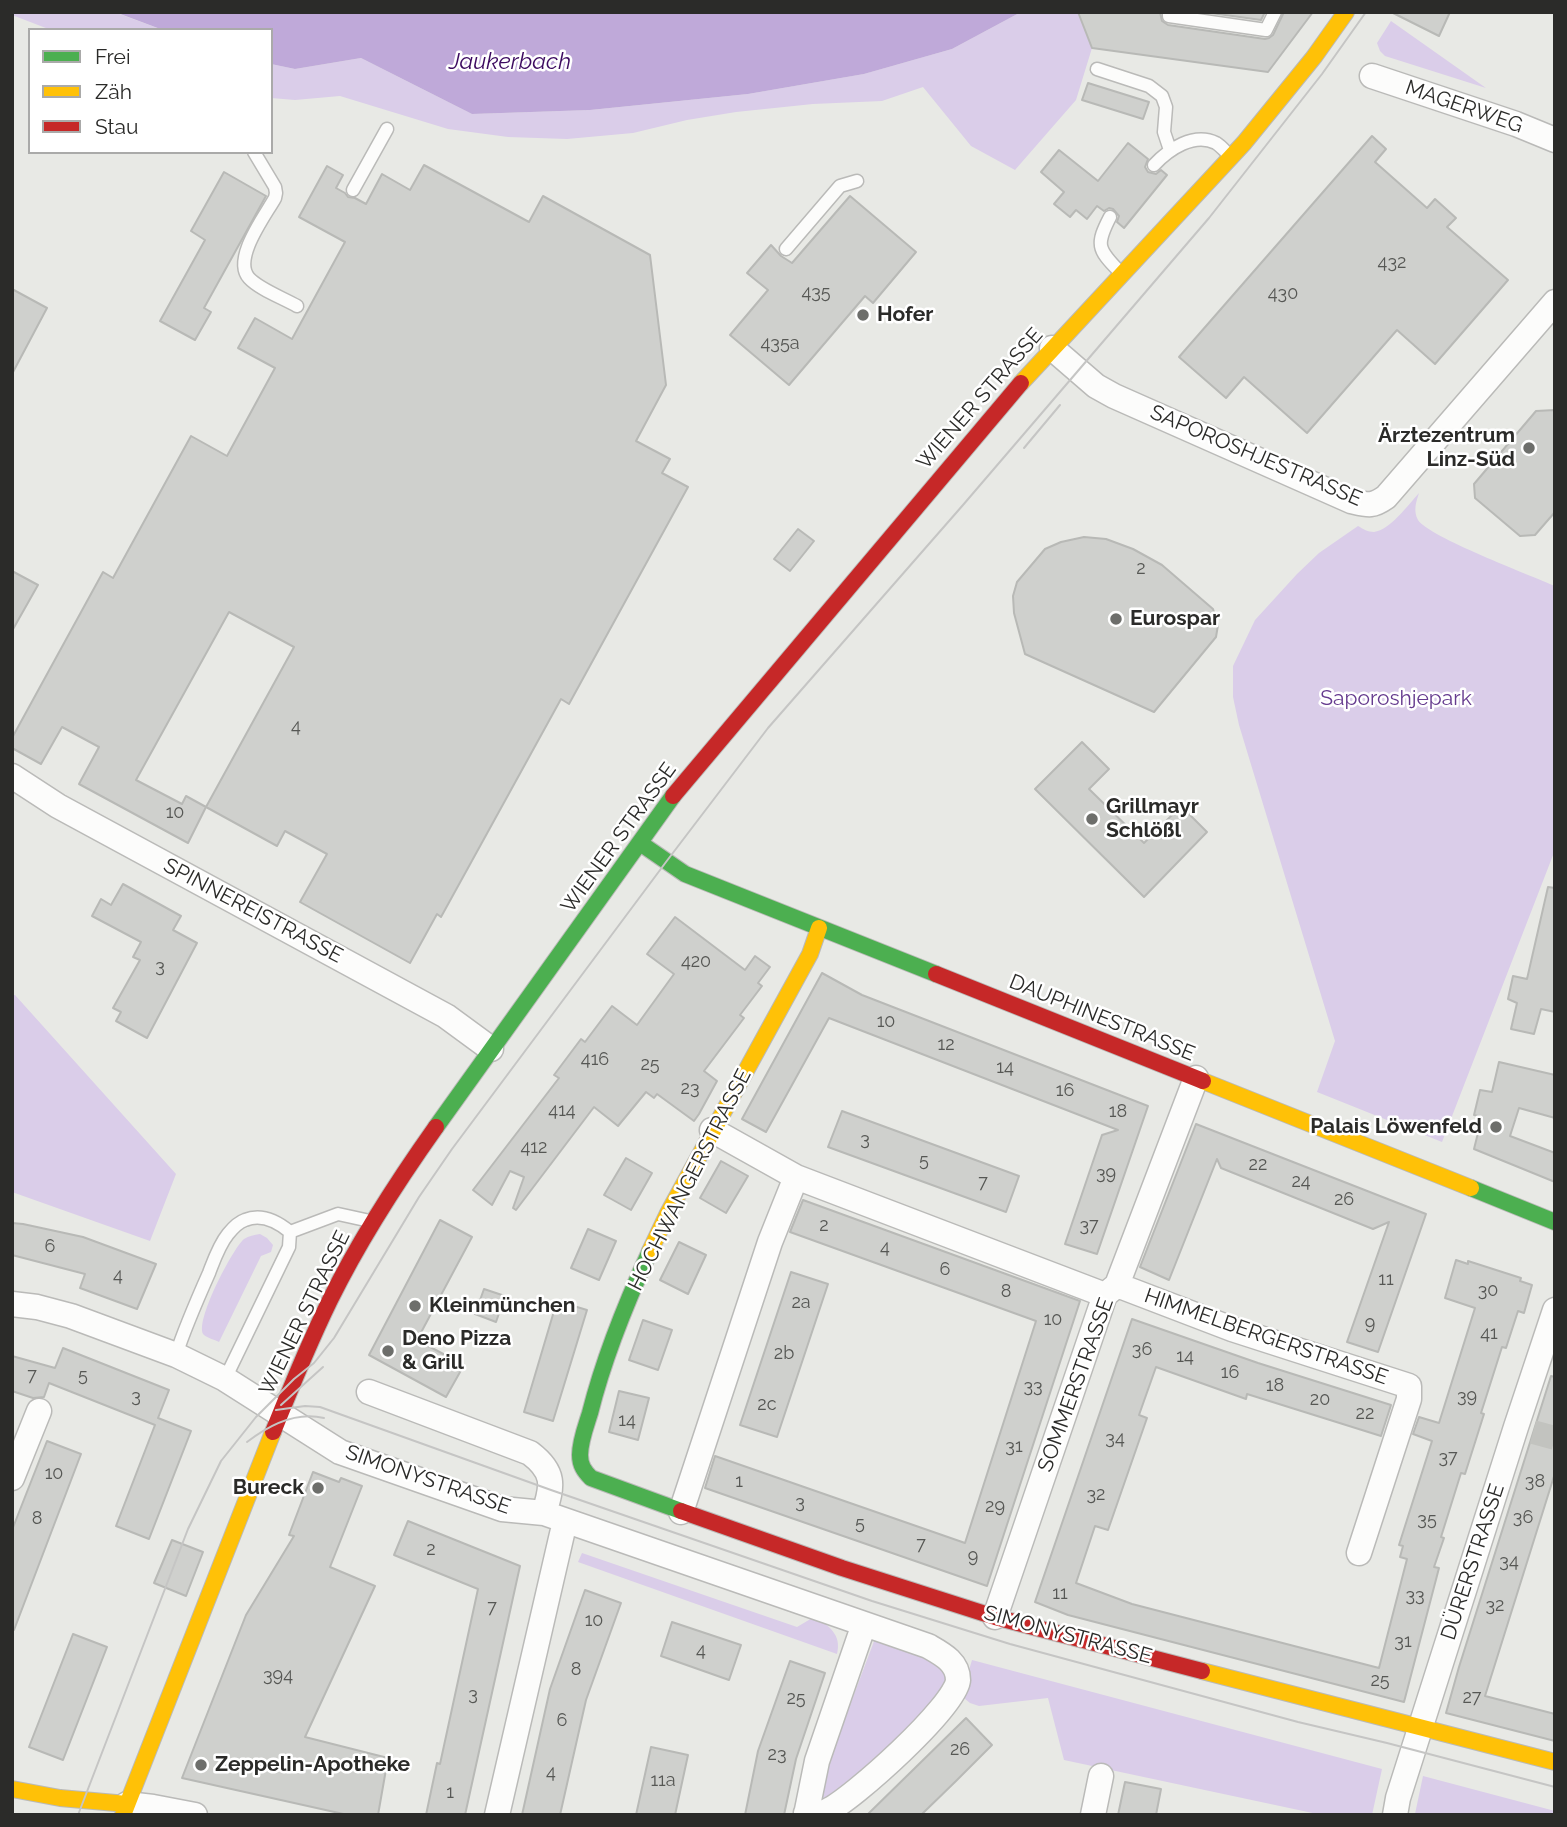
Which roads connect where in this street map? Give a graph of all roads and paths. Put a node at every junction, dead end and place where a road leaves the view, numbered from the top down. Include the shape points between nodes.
1 (1169, 12) edge
2 (1275, 12) edge
3 (1346, 12) edge
4 (1097, 69) dead end
5 (1373, 76) dead end
6 (387, 130) dead end
7 (1555, 140) edge
8 (1170, 150) junction
9 (255, 154) edge
10 (1232, 157) junction
11 (1154, 165) dead end
12 (858, 181) dead end
13 (352, 190) dead end
14 (1110, 217) dead end
15 (786, 249) dead end
16 (1122, 274) junction
17 (1555, 302) edge
18 (297, 306) dead end
19 (1052, 348) junction
20 (12, 776) edge
21 (640, 843) junction
22 (819, 928) junction
23 (491, 1049) junction
24 (1196, 1078) junction
25 (712, 1130) junction
26 (796, 1177) junction
27 (374, 1221) junction
28 (1555, 1222) edge
29 (290, 1233) junction
30 (1111, 1290) junction
31 (12, 1304) edge
32 (1555, 1310) edge
33 (176, 1355) junction
34 (225, 1379) junction
35 (369, 1392) dead end
36 (38, 1411) dead end
37 (280, 1414) junction
38 (12, 1478) edge
39 (591, 1478) joint
40 (681, 1512) junction
41 (565, 1521) junction
42 (1359, 1553) dead end
43 (995, 1617) junction
44 (864, 1624) junction
45 (1421, 1727) junction
46 (1555, 1762) edge
47 (1101, 1776) dead end
48 (12, 1789) edge
49 (125, 1809) edge
50 (806, 1814) edge
51 (195, 1815) edge
52 (497, 1815) edge
53 (1093, 1815) edge
54 (1395, 1815) edge

1 - 2 lane via 1169,16 1266,30
3 - 10 main road, WIENER STRASSE
4 - 8 lane via 1149,86 1162,96
5 - 7 street, MAGERWEG
6 - 13 lane
8 - 10 lane via 1202,140 1216,143
8 - 11 lane
9 - 18 lane via 276,192 244,256 245,271 253,281
10 - 16 main road, WIENER STRASSE
12 - 15 lane via 840,186
14 - 16 lane via 1100,245
16 - 19 main road, WIENER STRASSE
17 - 19 street, SAPOROSHJESTRASSE via 1386,497 1368,505 1114,396
19 - 21 main road, WIENER STRASSE via 746,706
20 - 23 street, SPINNEREISTRASSE via 58,806 446,1016
21 - 22 main road, DAUPHINESTRASSE via 685,874
21 - 23 main road, WIENER STRASSE
22 - 24 main road, DAUPHINESTRASSE
22 - 25 main road, HOCHWANGERSTRASSE via 810,954
23 - 27 main road, WIENER STRASSE
24 - 28 main road, DAUPHINESTRASSE
24 - 30 street, SOMMERSTRASSE
25 - 26 street, HIMMELBERGERSTRASSE
25 - 39 main road, HOCHWANGERSTRASSE via 646,1257 603,1367 580,1450 583,1471
26 - 30 street, HIMMELBERGERSTRASSE
26 - 40 street
27 - 29 lane via 338,1214
27 - 37 main road, WIENER STRASSE via 331,1298
29 - 33 lane via 269,1219 256,1218 245,1220 227,1235
29 - 34 lane via 289,1247
30 - 42 street, HIMMELBERGERSTRASSE via 1409,1386 1409,1399
30 - 43 street, SOMMERSTRASSE
31 - 33 street, SIMONYSTRASSE via 71,1317
32 - 45 street, DÜRERSTRASSE via 1525,1430
33 - 34 street, SIMONYSTRASSE
34 - 37 street, SIMONYSTRASSE
35 - 41 street via 530,1453 549,1471 551,1490
36 - 38 street
37 - 41 street, SIMONYSTRASSE via 340,1452 502,1509
37 - 49 main road, WIENER STRASSE
39 - 40 main road, SIMONYSTRASSE
40 - 43 main road, SIMONYSTRASSE
41 - 44 street, SIMONYSTRASSE
41 - 52 street
43 - 45 main road, SIMONYSTRASSE
44 - 50 street via 817,1761
44 - 50 street via 944,1655 953,1664 957,1687 897,1755 854,1793 826,1812
45 - 46 main road, SIMONYSTRASSE
45 - 54 street, DÜRERSTRASSE
47 - 53 street
48 - 49 main road
49 - 51 street via 153,1807

